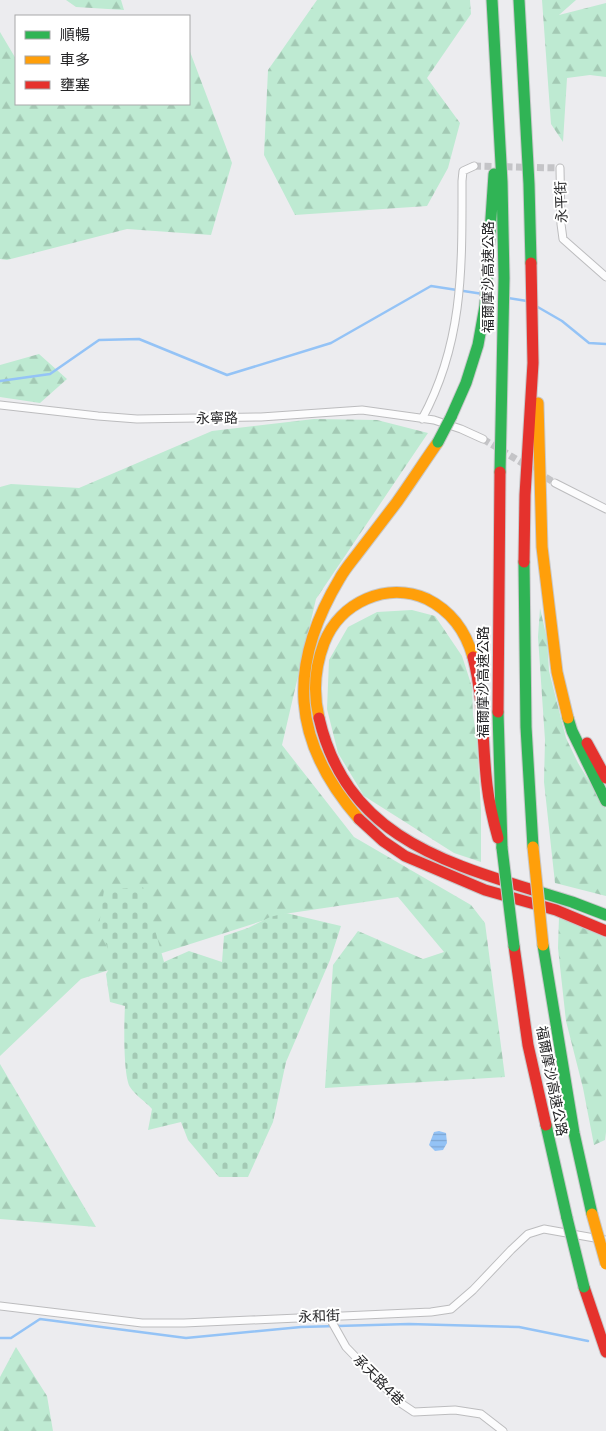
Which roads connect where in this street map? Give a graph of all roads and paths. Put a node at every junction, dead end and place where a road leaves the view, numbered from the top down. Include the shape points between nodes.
1 (519, 0) edge
2 (492, 5) edge
3 (474, 166) dead end
4 (560, 168) dead end
5 (606, 277) edge
6 (533, 363) junction
7 (0, 406) edge
8 (422, 419) junction
9 (482, 440) tunnel mouth
10 (555, 483) tunnel mouth
11 (606, 509) edge
12 (555, 648) junction
13 (606, 778) edge
14 (606, 801) edge
15 (502, 848) junction
16 (569, 901) junction
17 (606, 905) edge
18 (606, 915) edge
19 (575, 917) junction
20 (606, 925) edge
21 (606, 931) edge
22 (606, 1240) edge
23 (606, 1264) edge
24 (0, 1306) edge
25 (330, 1318) junction
26 (606, 1352) edge
27 (503, 1431) edge

1 - 6 highway, 福爾摩沙高速公路 via 529,184
2 - 15 highway, 福爾摩沙高速公路 via 502,182 498,657
2 - 19 highway, bridge via 494,182 486,294 478,345 466,383 438,442 340,577 314,626 304,669 304,708 307,727 322,767 343,800 383,841 405,856 485,890
3 - 8 street via 463,171 460,296 454,332 435,395
4 - 5 street, 永平街 via 563,239
6 - 12 highway via 538,406 542,547
6 - 23 highway, 福爾摩沙高速公路, bridge via 523,593 533,848 543,945 574,1133
7 - 8 street, 永寧路 via 137,419 362,410
8 - 9 street, 永寧路 via 461,429
10 - 11 street
12 - 13 highway via 575,716
12 - 14 highway via 557,672 572,732
15 - 16 highway via 492,820 485,779 480,689 471,652 459,625 445,609 406,592 384,592 364,599 344,613 331,629 320,654 316,674 319,728 344,783 369,811 393,831 437,857
15 - 26 highway, 福爾摩沙高速公路, bridge via 528,1045 584,1287
16 - 17 highway
16 - 18 highway
19 - 20 highway
19 - 21 highway
22 - 25 street, 永和街 via 544,1229 528,1234 451,1309
24 - 25 street, 永和街 via 142,1323
25 - 27 street, 承天路4巷 via 346,1346 399,1402 414,1412 455,1410 481,1414

